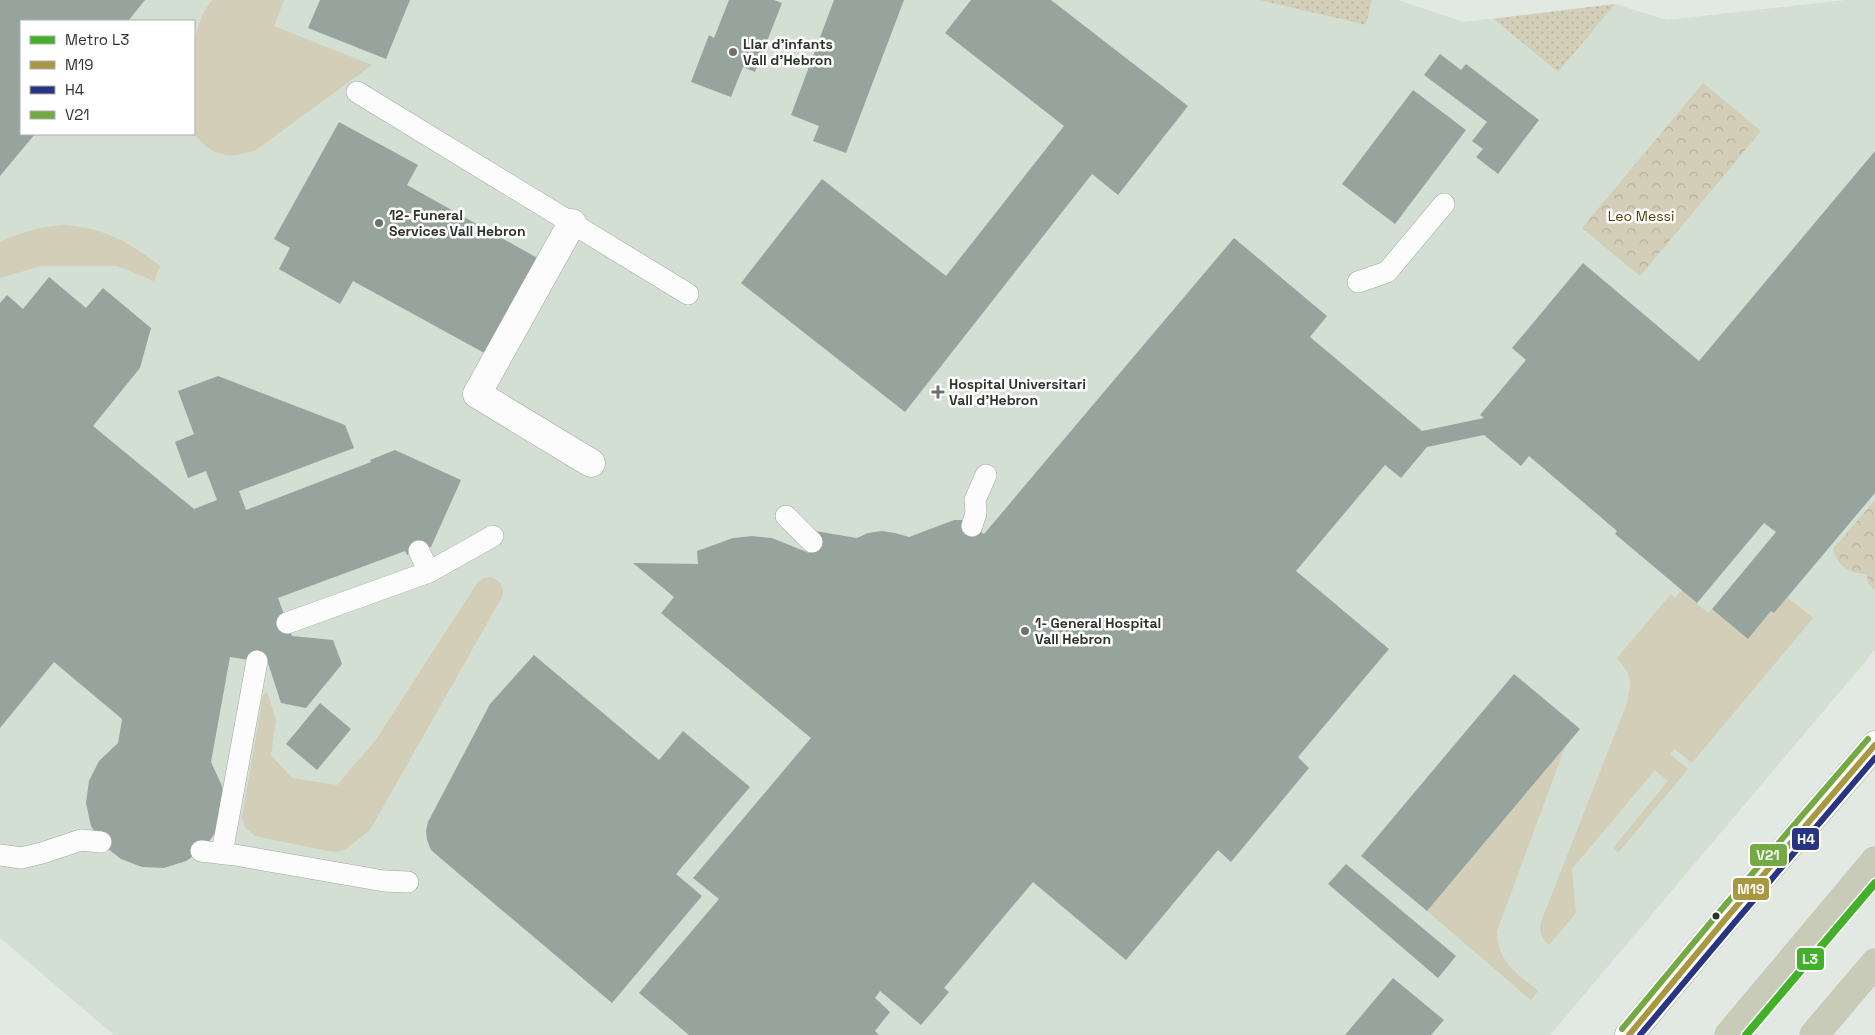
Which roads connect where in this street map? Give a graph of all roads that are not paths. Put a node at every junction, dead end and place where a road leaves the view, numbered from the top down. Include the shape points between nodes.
1 (357, 92) dead end
2 (1444, 204) dead end
3 (572, 223) junction
4 (1358, 282) dead end
5 (688, 294) dead end
6 (591, 463) dead end
7 (986, 475) dead end
8 (786, 516) dead end
9 (972, 526) dead end
10 (493, 536) dead end
11 (812, 542) dead end
12 (419, 551) dead end
13 (429, 572) junction
14 (287, 623) dead end
15 (257, 661) dead end
16 (1875, 746) edge
17 (102, 842) dead end
18 (200, 851) dead end
19 (222, 853) junction
20 (0, 855) edge
21 (1875, 861) edge
22 (408, 882) dead end
23 (1875, 963) edge
24 (1629, 1035) edge
25 (1729, 1035) edge
26 (1814, 1035) edge

1 - 3 lane
2 - 4 lane via 1387,272
3 - 5 lane
3 - 6 street via 477,394
7 - 9 lane via 975,500
8 - 11 lane
10 - 13 lane
12 - 13 lane
13 - 14 lane
15 - 19 lane
16 - 24 street
17 - 20 lane via 81,840 21,858
18 - 19 lane
19 - 22 lane via 384,881
21 - 25 highway
23 - 26 highway

